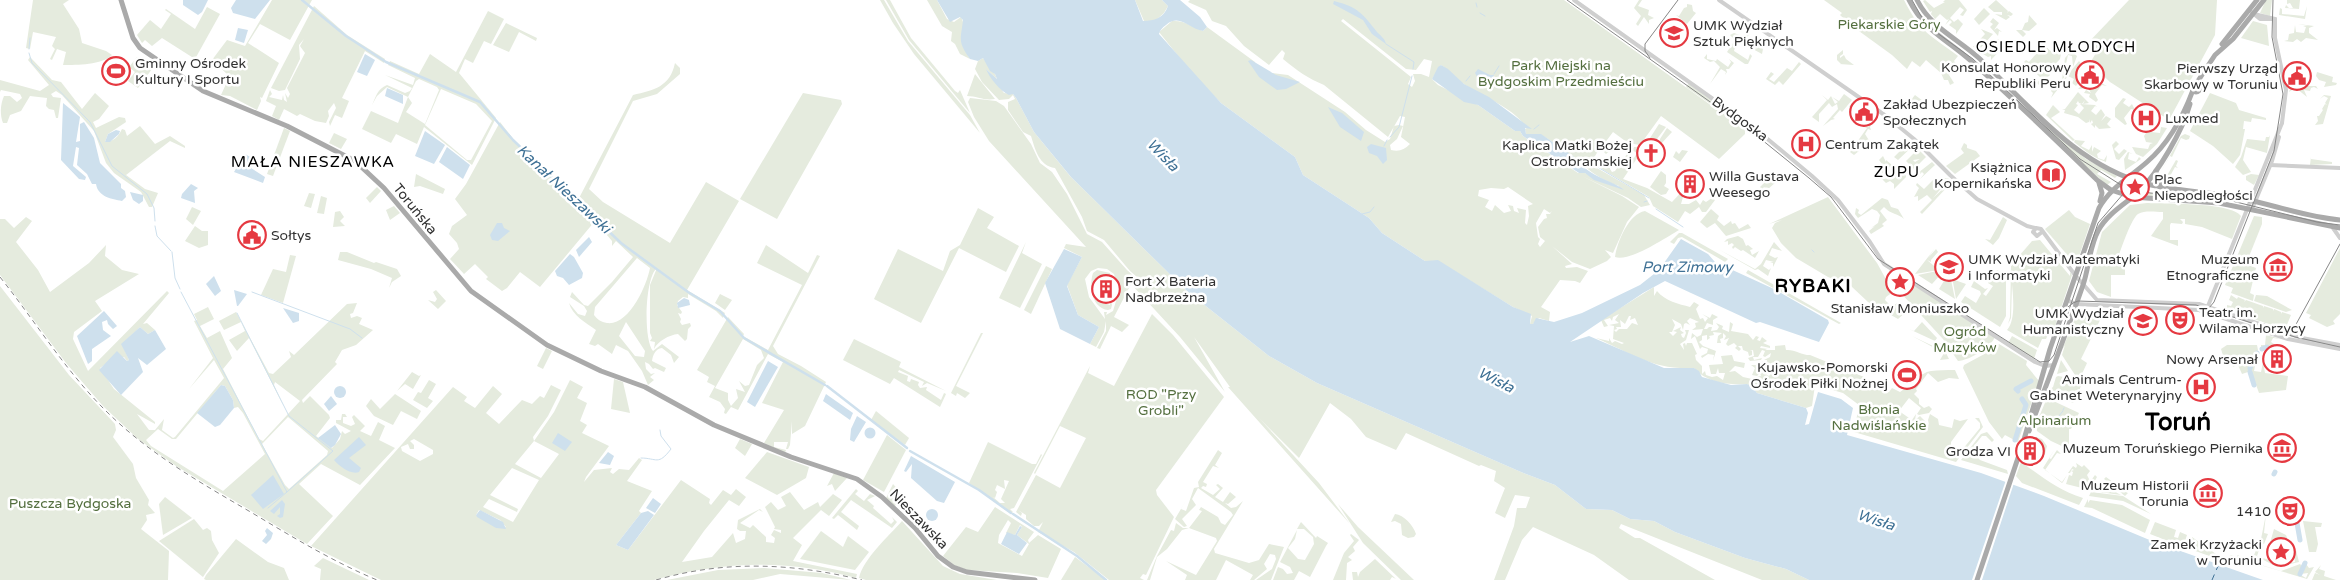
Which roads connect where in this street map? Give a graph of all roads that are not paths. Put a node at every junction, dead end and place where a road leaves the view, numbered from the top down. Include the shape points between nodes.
1 (120, 0) edge
2 (1574, 0) edge
3 (1720, 0) edge
4 (1909, 0) edge
5 (1917, 0) edge
6 (2257, 0) edge
7 (2264, 0) edge
8 (2251, 12) junction
9 (2194, 91) junction
10 (2270, 162) junction
11 (2157, 168) junction
12 (2340, 168) edge
13 (2126, 178) junction
14 (2097, 180) junction
15 (2136, 181) junction
16 (2145, 184) junction
17 (2117, 185) junction
18 (2164, 187) junction
19 (2111, 190) junction
20 (2140, 191) junction
21 (2120, 194) junction
22 (2132, 198) junction
23 (2253, 201) junction
24 (2099, 208) junction
25 (2250, 209) junction
26 (2340, 220) edge
27 (2035, 228) junction
28 (2333, 228) junction
29 (2340, 228) edge
30 (2042, 232) junction
31 (2340, 235) edge
32 (2075, 275) junction
33 (2083, 284) junction
34 (2067, 300) junction
35 (2076, 304) junction
36 (2208, 306) junction
37 (2207, 312) junction
38 (2340, 345) edge
39 (2340, 349) edge
40 (2054, 365) junction
41 (2045, 366) junction
42 (708, 422) joint
43 (2022, 446) junction
44 (1035, 580) edge
45 (1977, 580) edge

1 - 42 main road, Toruńska via 135,42 170,70 206,92 277,122 357,162 385,190 464,284 502,315 555,350 645,387
2 - 41 street, Bydgoska via 1758,131 1812,176 1838,200 1881,262
3 - 27 street via 1886,116 1977,199
4 - 14 main road via 1930,31 1970,61
5 - 13 main road via 1934,24 1977,57 2072,146
6 - 8 main road
7 - 8 main road
8 - 9 main road via 2233,39 2220,49 2197,85 2199,90
8 - 10 street via 2262,19 2276,20 2275,38 2286,90 2282,123
9 - 11 main road via 2182,125
9 - 13 main road via 2180,119 2151,159
10 - 12 street via 2280,166
10 - 23 street
11 - 16 main road
11 - 18 main road via 2157,180
13 - 15 main road
13 - 17 main road
14 - 19 main road
14 - 24 main road via 2102,193
15 - 16 main road
15 - 20 main road
16 - 18 main road
16 - 20 main road
17 - 19 main road
17 - 21 main road
18 - 23 main road
19 - 21 main road
19 - 24 main road
20 - 22 main road
21 - 22 main road
22 - 25 main road via 2210,202
22 - 33 main road via 2098,231
23 - 25 street
23 - 26 main road
24 - 32 main road
25 - 28 main road
25 - 36 street
27 - 30 street
27 - 30 street via 2036,236
28 - 29 main road
28 - 31 street
30 - 32 street
32 - 33 street
32 - 34 main road
33 - 35 main road
33 - 36 street via 2099,300
34 - 35 street
34 - 41 main road
35 - 37 street via 2153,306
35 - 40 main road
36 - 37 street
36 - 38 street via 2302,338
37 - 39 street via 2288,339
40 - 41 street
40 - 43 main road
41 - 43 main road
42 - 44 main road, Nieszawska via 791,457 845,473 861,482 915,528 949,565 967,572
43 - 45 main road

